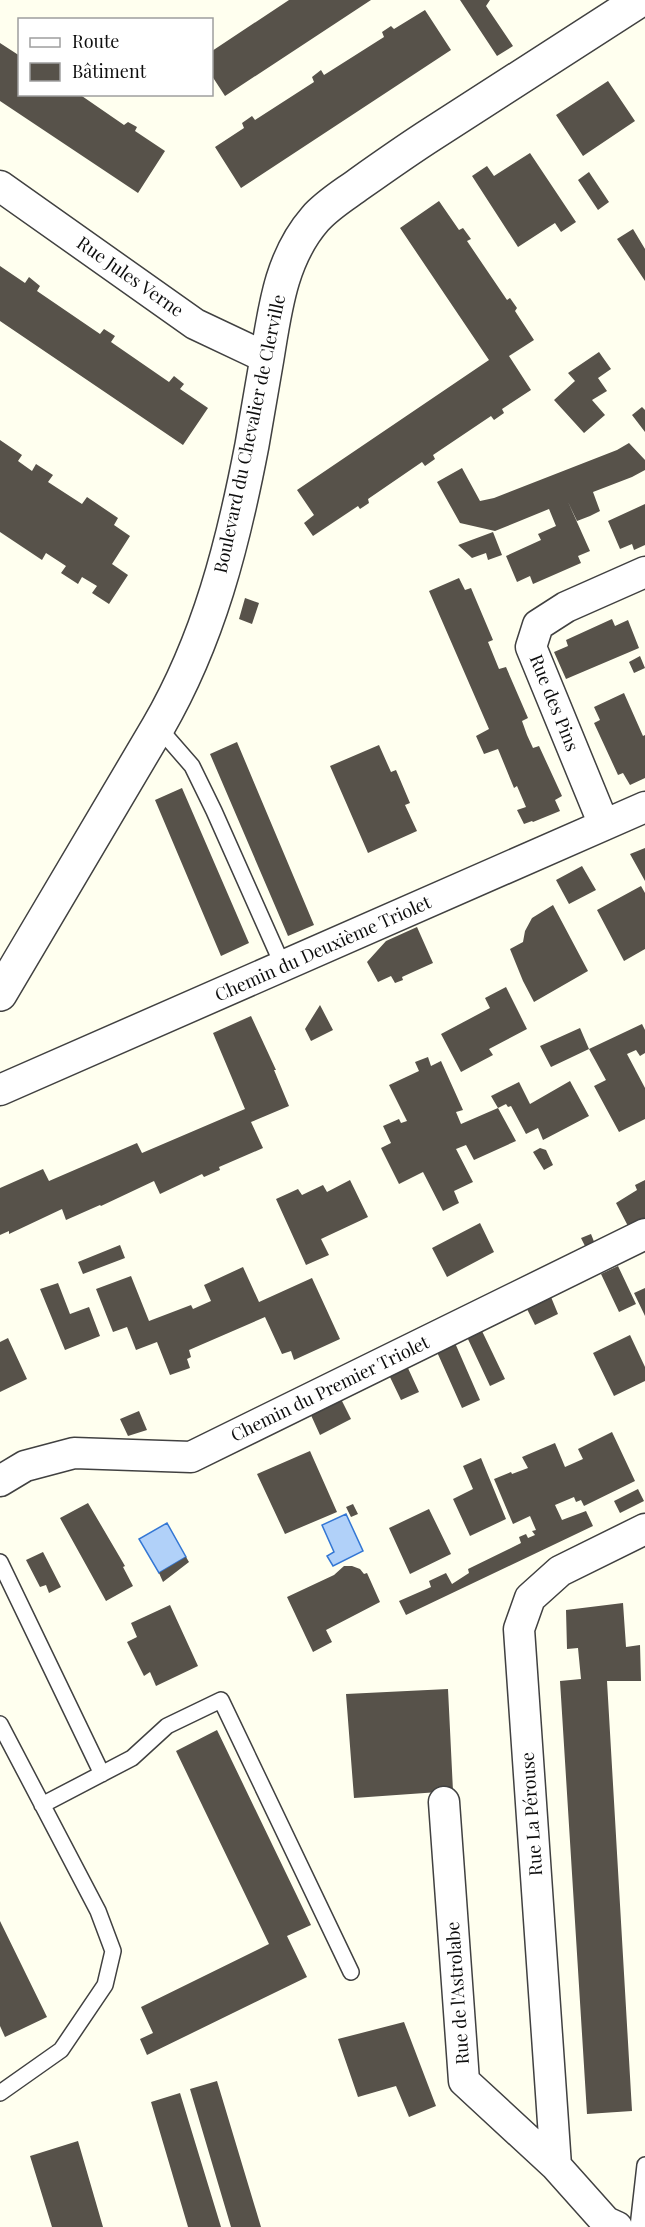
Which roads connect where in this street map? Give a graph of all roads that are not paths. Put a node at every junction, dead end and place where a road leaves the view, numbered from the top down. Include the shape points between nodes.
1 (640, 0) edge
2 (0, 186) edge
3 (267, 358) junction
4 (645, 572) edge
5 (159, 727) junction
6 (645, 807) edge
7 (604, 825) junction
8 (283, 966) junction
9 (0, 994) edge
10 (0, 1090) edge
11 (645, 1234) edge
12 (0, 1481) edge
13 (645, 1529) edge
14 (0, 1562) edge
15 (0, 1724) edge
16 (102, 1774) junction
17 (444, 1802) dead end
18 (42, 1805) junction
19 (351, 1972) dead end
20 (0, 2093) edge
21 (645, 2165) edge
22 (556, 2166) junction
23 (616, 2227) edge
24 (638, 2227) edge

1 - 3 street, Boulevard du Chevalier de Clerville via 328,206 292,253 274,308
2 - 3 street, Rue Jules Verne via 195,324
3 - 5 street, Boulevard du Chevalier de Clerville via 227,561 190,664
4 - 7 street, Rue des Pins via 566,607 538,625 531,647
5 - 8 lane via 192,766
5 - 9 street, Boulevard du Chevalier de Clerville
6 - 7 street, Chemin du Deuxième Triolet
7 - 8 street, Chemin du Deuxième Triolet
8 - 10 street, Chemin du Deuxième Triolet
11 - 12 street, Chemin du Premier Triolet via 191,1457 74,1453 25,1466
13 - 22 street, Rue La Pérouse via 560,1571 530,1598 519,1629
14 - 16 lane
15 - 18 lane
16 - 18 lane
16 - 19 lane via 132,1758 166,1726 221,1700
17 - 22 street, Rue de l'Astrolabe via 464,2081
18 - 20 lane via 98,1911 112,1951 105,1985 61,2050
21 - 24 lane
22 - 23 street, Rue de l'Astrolabe via 606,2222

